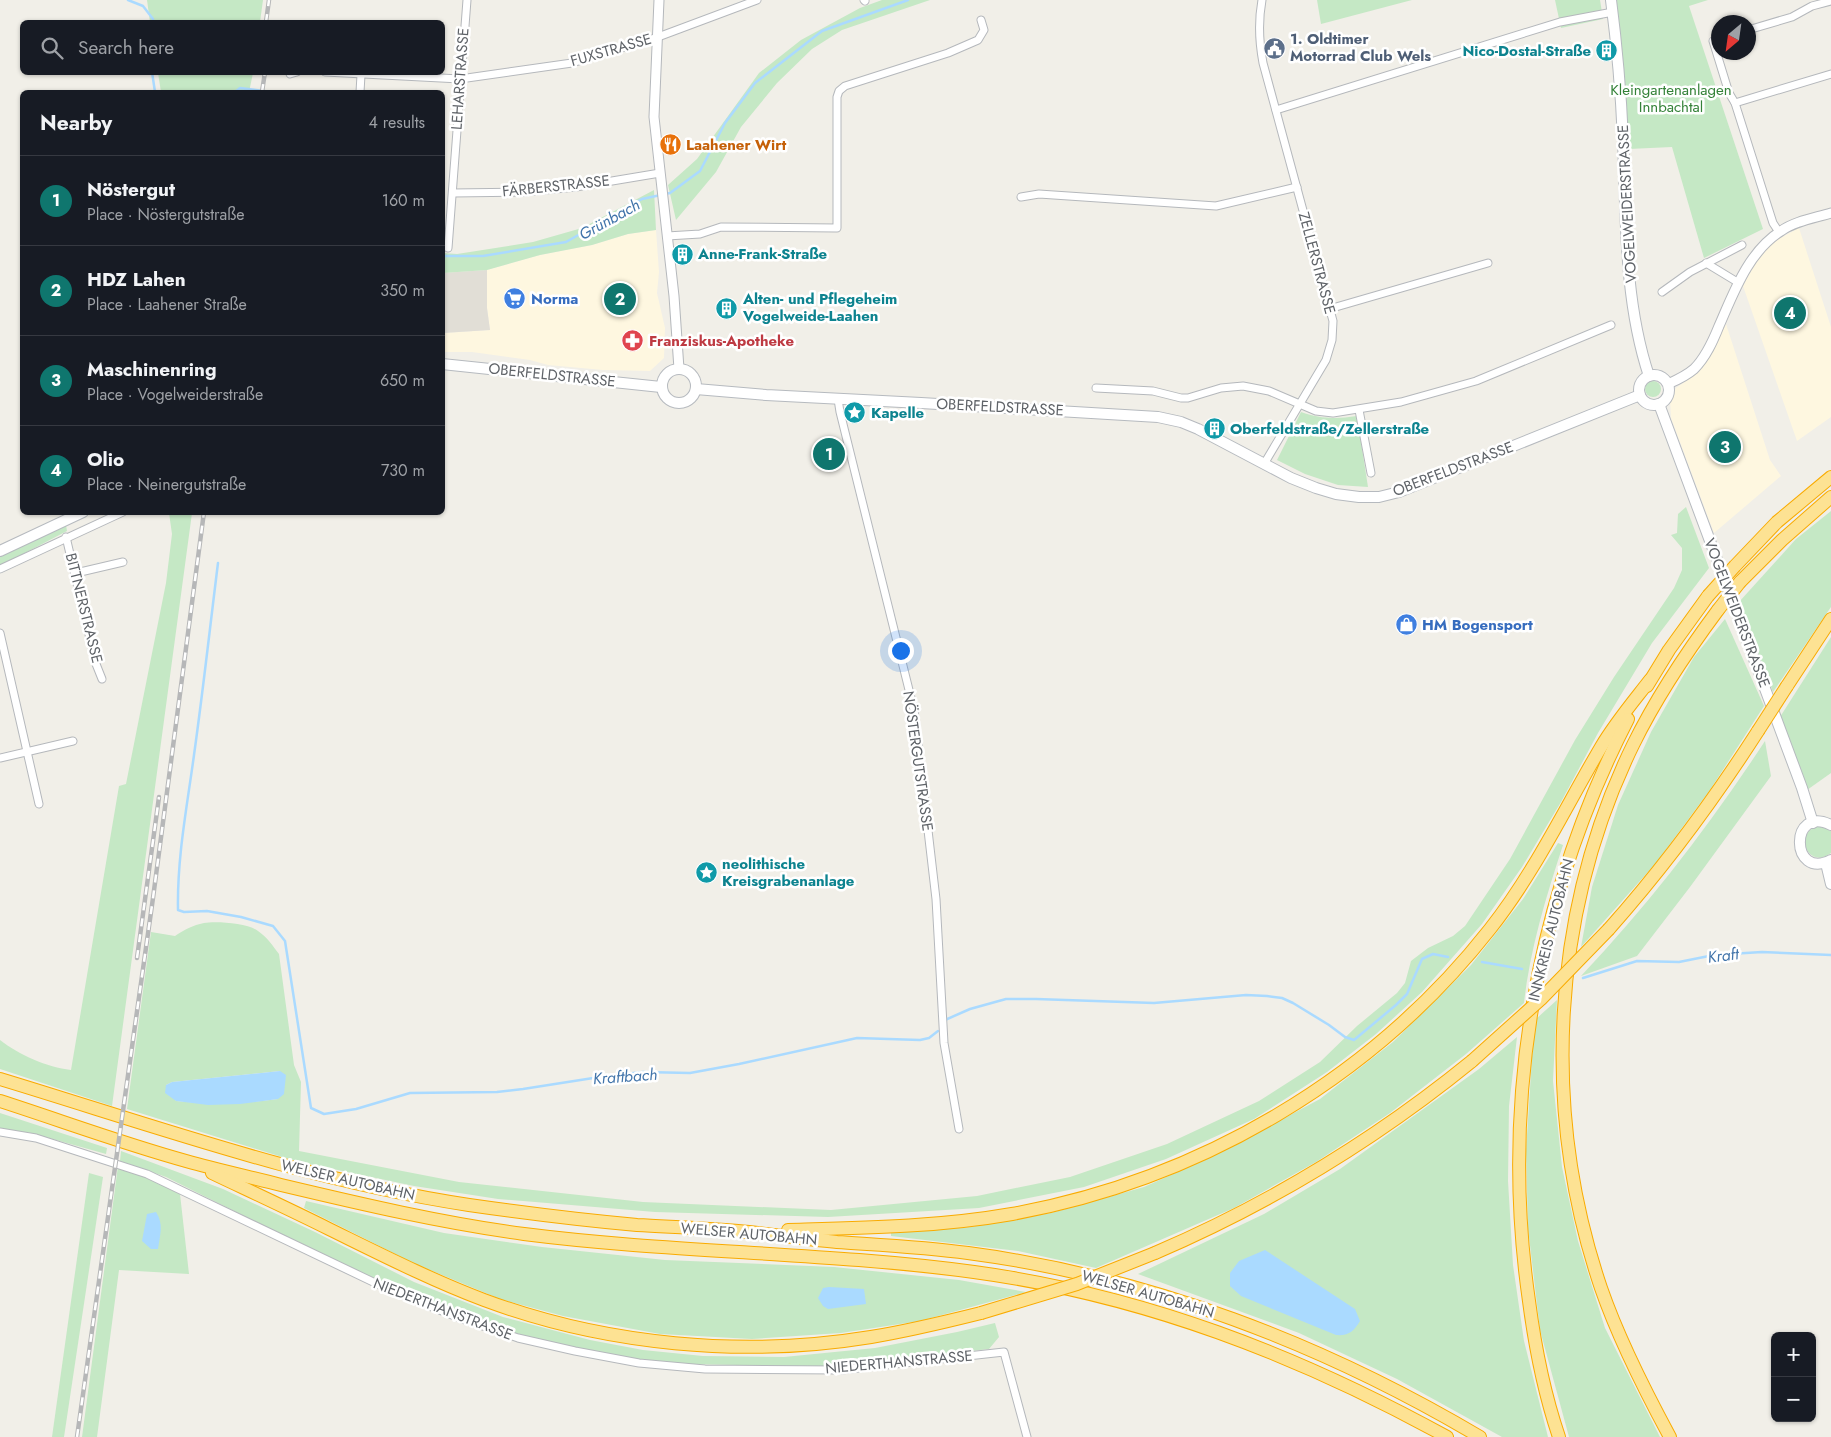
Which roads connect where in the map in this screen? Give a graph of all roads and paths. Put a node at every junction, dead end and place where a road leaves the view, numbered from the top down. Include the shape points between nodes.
1 (467, 0) edge
2 (659, 0) edge
3 (757, 0) edge
4 (1262, 0) edge
5 (1611, 0) edge
6 (1831, 1) edge
7 (1613, 12) junction
8 (981, 20) dead end
9 (1756, 28) edge
10 (658, 37) junction
11 (1719, 60) edge
12 (1831, 74) edge
13 (361, 75) joint
14 (460, 79) junction
15 (360, 90) edge
16 (1735, 103) junction
17 (1276, 110) junction
18 (660, 173) junction
19 (1297, 187) junction
20 (453, 194) junction
21 (1021, 197) dead end
22 (1831, 213) edge
23 (1779, 232) junction
24 (667, 236) junction
25 (1742, 245) dead end
26 (448, 248) dead end
27 (1488, 263) dead end
28 (1706, 263) junction
29 (1738, 283) junction
30 (1662, 292) dead end
31 (1329, 309) junction
32 (1611, 325) dead end
33 (445, 364) edge
34 (679, 368) junction
35 (1649, 376) junction
36 (1668, 384) junction
37 (661, 387) junction
38 (1096, 388) dead end
39 (696, 389) junction
40 (1640, 395) junction
41 (838, 399) junction
42 (1300, 404) junction
43 (1659, 404) junction
44 (1359, 410) junction
45 (1264, 464) junction
46 (1371, 473) dead end
47 (1831, 477) edge
48 (1831, 497) edge
49 (78, 515) edge
50 (116, 515) edge
51 (66, 537) junction
52 (0, 551) edge
53 (123, 562) dead end
54 (0, 569) edge
55 (76, 572) junction
56 (1831, 619) edge
57 (0, 633) edge
58 (102, 678) dead end
59 (1650, 680) junction
60 (73, 741) dead end
61 (28, 752) junction
62 (0, 758) edge
63 (39, 804) dead end
64 (1813, 823) junction
65 (1831, 825) edge
66 (1828, 861) edge
67 (1831, 884) edge
68 (0, 1079) edge
69 (0, 1101) edge
70 (959, 1129) dead end
71 (0, 1132) edge
72 (185, 1161) junction
73 (735, 1231) junction
74 (1557, 1432) edge
75 (1027, 1437) edge
76 (1446, 1437) edge
77 (1480, 1437) edge
78 (1670, 1437) edge

1 - 14 street, LEHARSTRASSE
2 - 10 street
3 - 10 street, FUXSTRASSE
4 - 17 street, ZELLERSTRASSE via 1259,44
5 - 7 main road, VOGELWEIDERSTRASSE
6 - 9 street
7 - 17 street via 1560,22
7 - 35 main road, VOGELWEIDERSTRASSE via 1630,279 1636,326
8 - 24 street via 984,30 978,40 845,86 839,91 837,228 721,227 700,234
10 - 14 street, FUXSTRASSE via 572,63
10 - 18 street via 654,117
11 - 16 street
12 - 16 street
13 - 14 street, FUXSTRASSE
13 - 15 street
14 - 20 street, LEHARSTRASSE
16 - 23 street via 1773,223
17 - 19 street, ZELLERSTRASSE
18 - 20 street, FÄRBERSTRASSE via 576,187
18 - 24 street
19 - 21 street via 1216,206 1039,194
19 - 31 street, ZELLERSTRASSE
20 - 26 street, LEHARSTRASSE
22 - 23 street
23 - 29 street via 1762,246
24 - 34 street
25 - 28 street
27 - 31 street
28 - 29 street
28 - 30 street
29 - 36 street via 1700,362 1686,375
31 - 42 street, ZELLERSTRASSE via 1333,321 1330,348
32 - 44 street via 1476,381
33 - 37 main road, OBERFELDSTRASSE
34 - 37 main road via 666,374
34 - 39 main road via 692,375
35 - 36 main road via 1662,378
35 - 40 main road via 1640,386
36 - 43 main road via 1668,396
37 - 39 main road via 667,399 680,404 687,402
38 - 42 street via 1154,391 1188,398 1221,388 1243,386 1269,391
39 - 41 main road, OBERFELDSTRASSE
40 - 43 main road via 1646,402
40 - 45 main road, OBERFELDSTRASSE via 1425,482 1379,497 1336,494 1291,478
41 - 45 main road, OBERFELDSTRASSE via 1158,417 1198,429
41 - 70 street, NÖSTERGUTSTRASSE via 914,710 936,899 944,1043
42 - 44 street via 1324,413
42 - 45 street
43 - 64 main road, VOGELWEIDERSTRASSE
44 - 46 street
47 - 59 highway, INNKREIS AUTOBAHN, bridge via 1777,522 1708,596
48 - 78 highway, INNKREIS AUTOBAHN, bridge via 1740,582 1668,682 1633,746 1603,818 1582,885 1569,957 1562,1046 1565,1118 1578,1206 1601,1289 1617,1330
49 - 52 main road
50 - 51 street
51 - 54 street
51 - 55 street, BITTNERSTRASSE
53 - 55 street
55 - 58 street, BITTNERSTRASSE
56 - 72 highway, bridge via 1696,823 1662,867 1609,930 1541,999 1472,1060 1404,1113 1331,1162 1245,1211 1197,1235 1077,1284 921,1328 818,1344 771,1346 641,1339 521,1312 485,1300 440,1282
57 - 61 street
59 - 73 highway via 1602,746 1512,900 1464,962 1381,1042 1296,1104 1182,1164 1060,1204 962,1221
59 - 74 highway, INNKREIS AUTOBAHN via 1608,760 1571,852 1546,937 1527,1040 1519,1149 1521,1234 1533,1328
60 - 61 street
61 - 62 street
61 - 63 street
64 - 65 main road
64 - 66 main road via 1802,830 1798,843 1800,849 1807,860
66 - 67 main road
68 - 73 highway, WELSER AUTOBAHN via 259,1159 399,1193 557,1216
69 - 72 highway, WELSER AUTOBAHN
71 - 75 street, NIEDERTHANSTRASSE via 36,1138 147,1174 392,1291 518,1338 576,1352 705,1369 842,1370 1004,1352
72 - 76 highway, WELSER AUTOBAHN via 384,1209 524,1234 922,1266 976,1272 1095,1294 1199,1325 1275,1353 1340,1382
73 - 77 highway, WELSER AUTOBAHN via 969,1253 1045,1266 1159,1295 1224,1316 1325,1356

